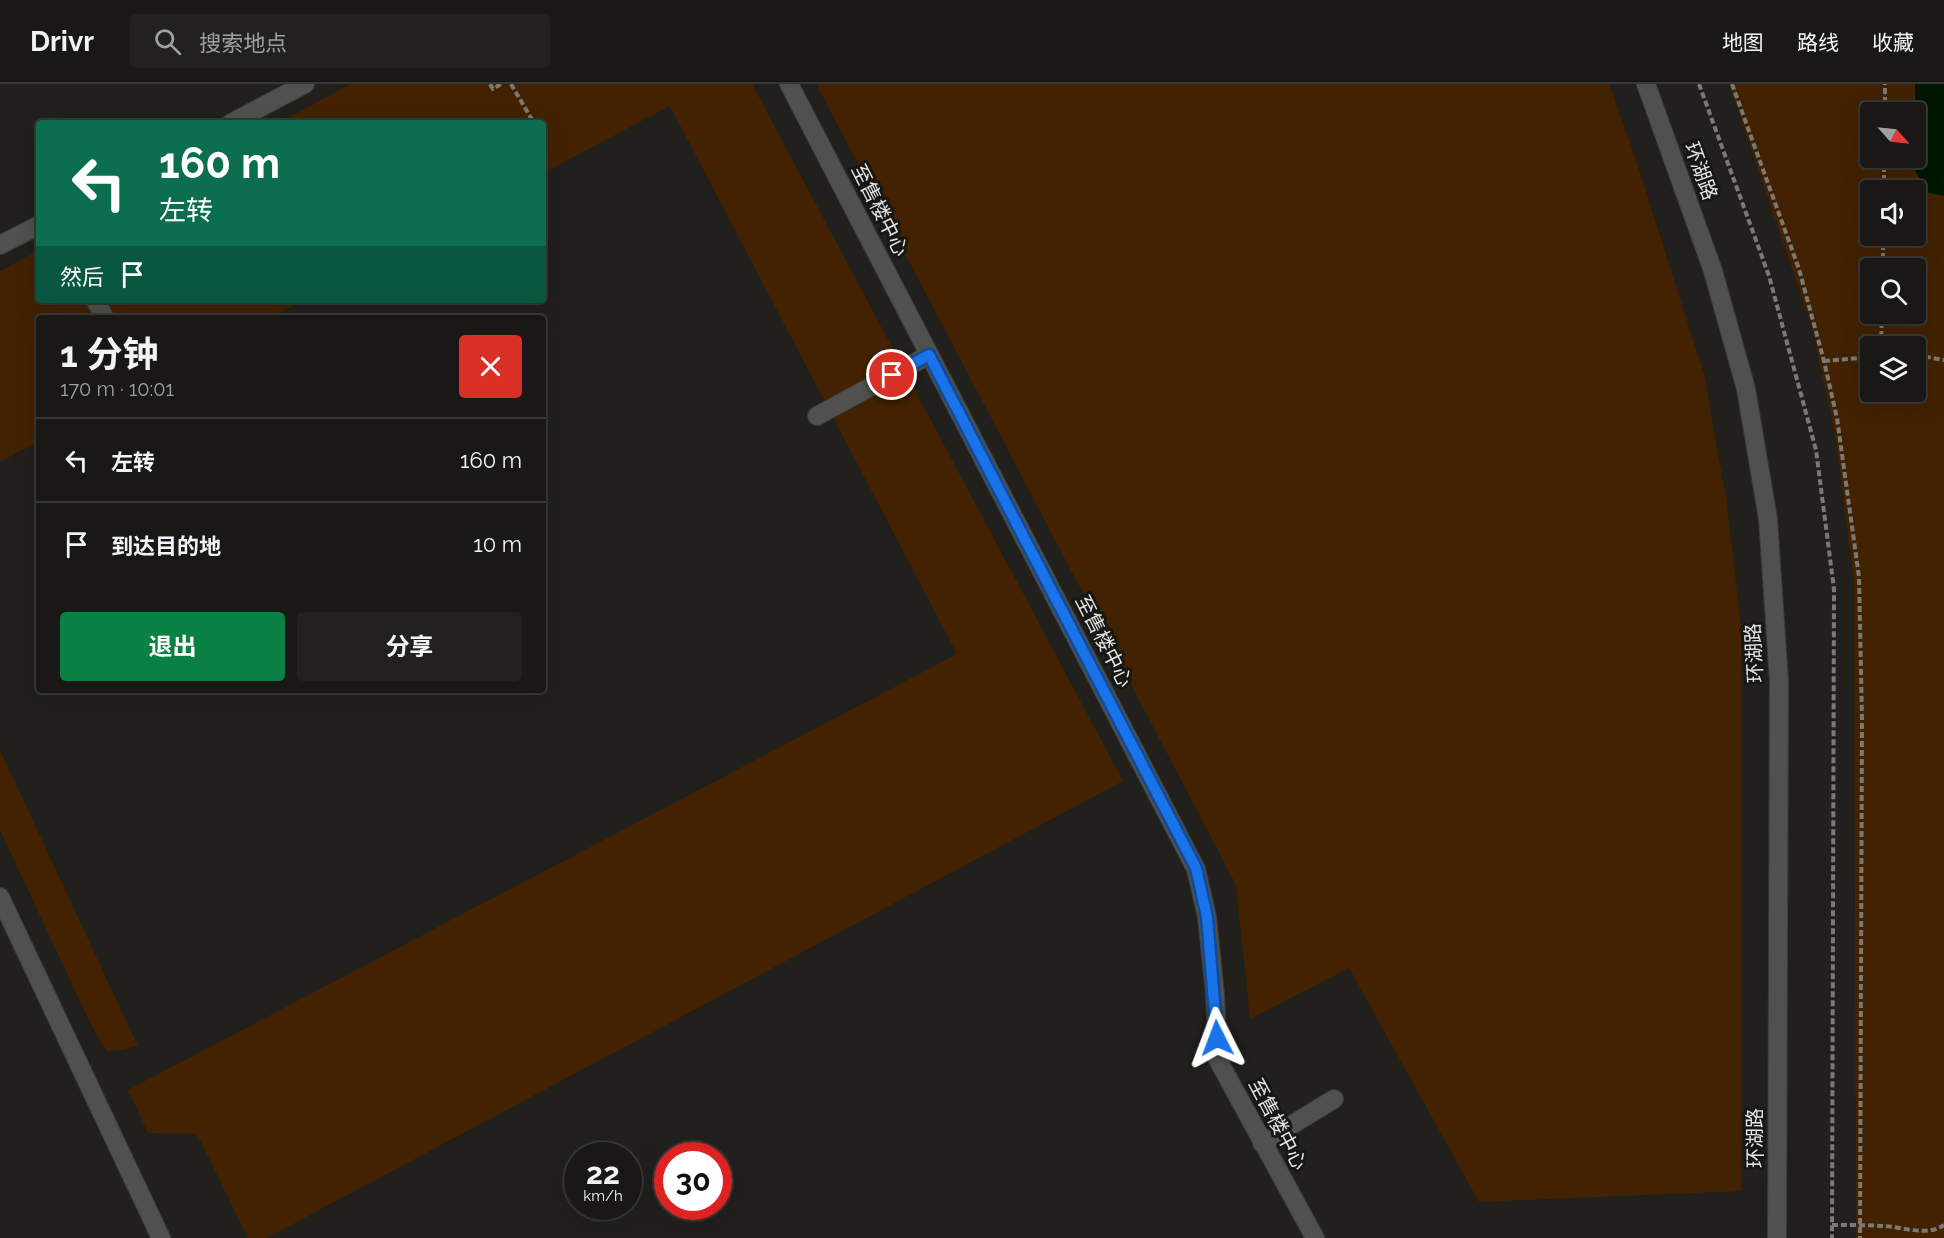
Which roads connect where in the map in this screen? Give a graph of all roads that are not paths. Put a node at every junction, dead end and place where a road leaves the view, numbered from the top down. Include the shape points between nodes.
1 (305, 84) edge
2 (789, 84) edge
3 (1646, 84) edge
4 (237, 120) edge
5 (36, 227) edge
6 (0, 245) edge
7 (929, 355) junction
8 (817, 416) dead end
9 (0, 897) edge
10 (1334, 1099) dead end
11 (1262, 1143) junction
12 (161, 1238) edge
13 (1314, 1238) edge
14 (1777, 1238) edge

1 - 4 street
2 - 7 street, 至售楼中心
3 - 14 street, 环湖路 via 1713,271 1746,389 1768,519 1779,681
5 - 6 street
7 - 8 street
7 - 11 street, 至售楼中心 via 1196,868 1207,917 1218,1060
9 - 12 street
10 - 11 street
11 - 13 street, 至售楼中心

